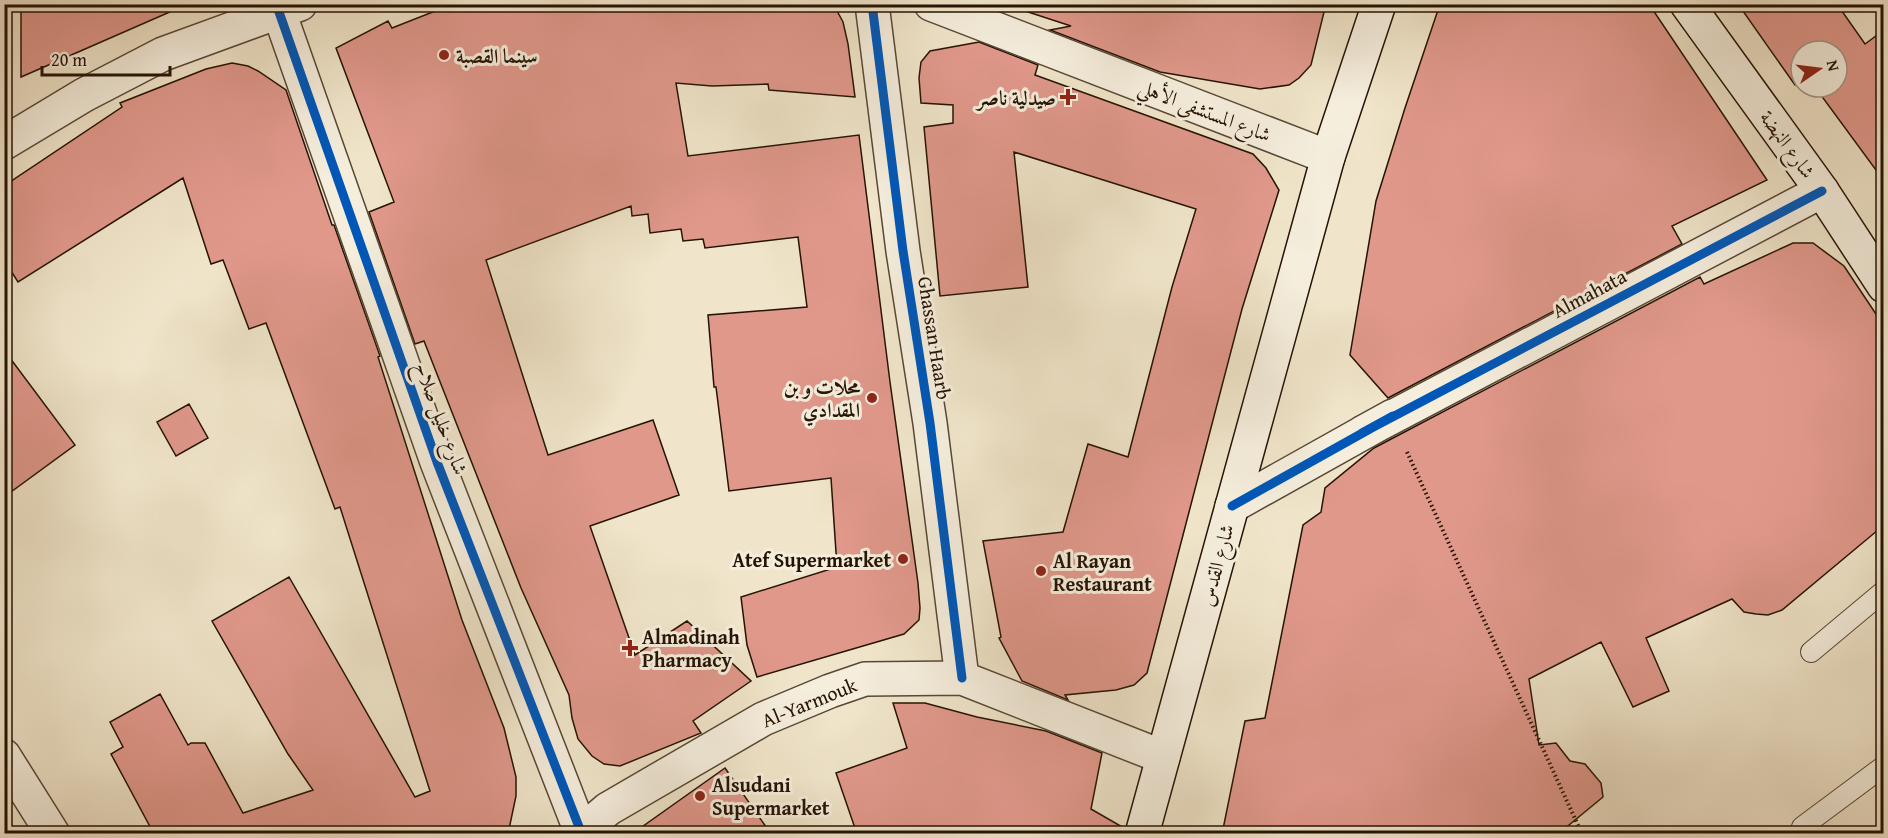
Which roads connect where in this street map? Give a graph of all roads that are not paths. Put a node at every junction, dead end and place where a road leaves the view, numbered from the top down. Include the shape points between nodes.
1 (872, 4) edge
2 (931, 4) edge
3 (1379, 4) edge
4 (1687, 4) edge
5 (290, 8) edge
6 (4, 143) edge
7 (1328, 157) junction
8 (1822, 191) junction
9 (1884, 286) edge
10 (1232, 506) junction
11 (1884, 591) edge
12 (1811, 652) dead end
13 (962, 678) junction
14 (4, 756) edge
15 (1163, 757) junction
16 (1884, 766) edge
17 (580, 833) edge
18 (53, 834) edge
19 (1142, 834) edge
20 (1804, 834) edge

1 - 13 street, Ghassan Haarb
2 - 7 street, شارع المستشفى الأهلي
3 - 7 street
4 - 8 street, شارع النهضة
5 - 6 street via 163,54 84,94
5 - 17 street, شارع خليل صلاح via 437,462
7 - 10 street, شارع القدس
8 - 9 street, شارع النهضة
8 - 10 street, Almahata via 1362,434 1393,416
10 - 15 street, شارع القدس
11 - 12 lane
13 - 15 street, Al-Yarmouk
13 - 17 street, Al-Yarmouk via 865,679 830,691 753,725 608,809
14 - 18 street
15 - 19 street, شارع القدس
16 - 20 lane via 1802,827

